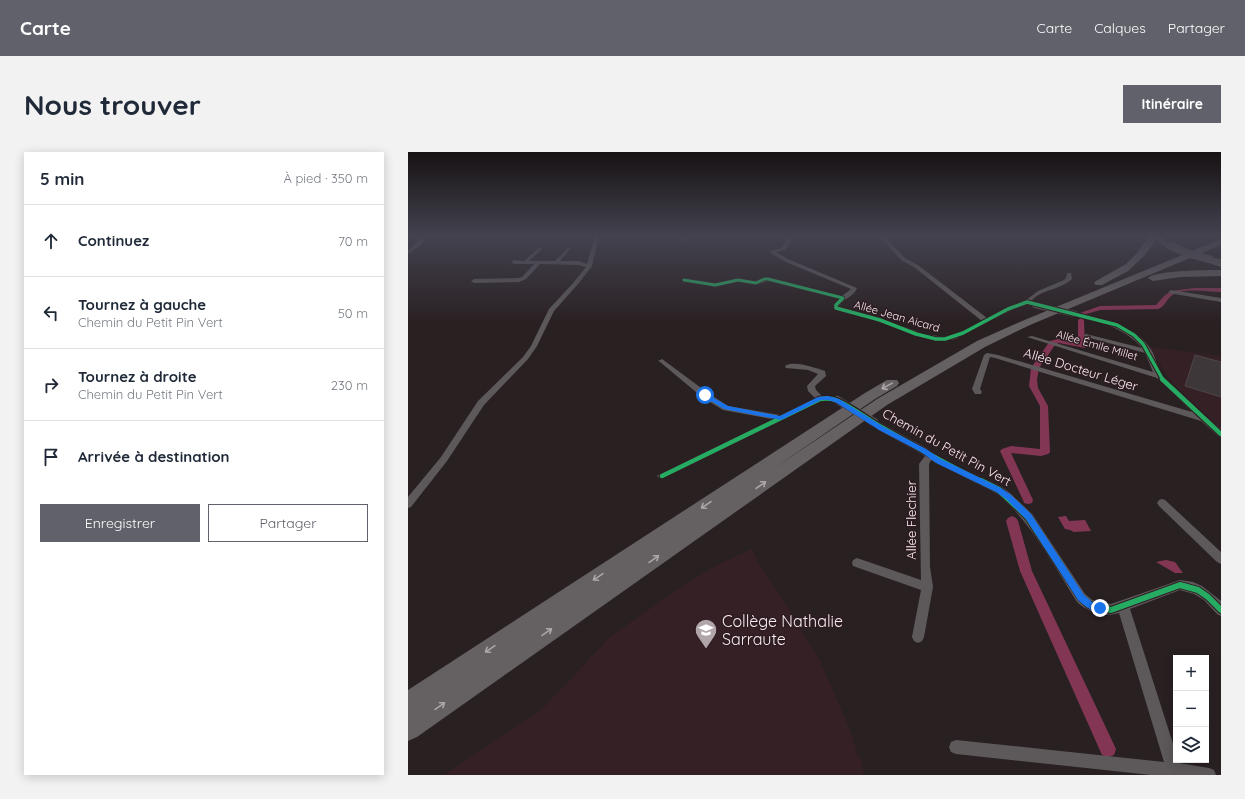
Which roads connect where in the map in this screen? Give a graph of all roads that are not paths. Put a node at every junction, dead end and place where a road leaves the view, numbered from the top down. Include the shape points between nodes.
1 (537, 264) edge
2 (585, 264) edge
3 (797, 264) edge
4 (912, 264) edge
5 (1132, 264) edge
6 (1155, 264) edge
7 (1162, 264) edge
8 (590, 266) joint
9 (1069, 274) dead end
10 (1221, 274) edge
11 (521, 279) junction
12 (684, 280) dead end
13 (474, 281) dead end
14 (517, 284) dead end
15 (1174, 293) dead end
16 (843, 298) junction
17 (1065, 300) junction
18 (1221, 300) edge
19 (1027, 302) junction
20 (1042, 309) junction
21 (985, 320) junction
22 (1086, 336) dead end
23 (1030, 337) dead end
24 (1149, 352) junction
25 (662, 361) dead end
26 (789, 366) dead end
27 (1159, 376) junction
28 (978, 392) dead end
29 (820, 399) junction
30 (781, 418) junction
31 (1205, 418) junction
32 (1221, 434) edge
33 (930, 455) junction
34 (662, 476) dead end
35 (1162, 503) dead end
36 (408, 504) edge
37 (1221, 559) edge
38 (857, 563) dead end
39 (927, 587) junction
40 (1122, 606) junction
41 (1221, 610) edge
42 (918, 637) dead end
43 (408, 704) edge
44 (408, 728) edge
45 (956, 747) dead end
46 (1174, 770) junction
47 (1209, 775) edge

1 - 11 street
2 - 8 street
3 - 16 street via 854,288
4 - 21 street
5 - 17 highway
6 - 17 highway
7 - 20 highway
8 - 36 street via 551,310 526,358 481,403 444,459
9 - 19 street, Allée Jean Aicard via 1066,281
10 - 20 highway via 1158,277
11 - 13 street
11 - 14 street
12 - 16 street, Allée Jean Aicard via 715,285 738,280 756,283 768,279
15 - 18 street
16 - 21 street, Allée Jean Aicard via 836,308 934,338 953,338
17 -> 43 highway via 991,330 870,396
19 - 20 street
19 - 21 street, Allée Jean Aicard
20 - 24 street, bridge via 1117,325 1139,339
44 -> 20 highway via 882,402
22 - 24 street
23 - 27 street, Allée Émile Millet
24 - 27 street
25 - 30 street via 726,408
26 - 29 street via 809,368 822,373 811,386 812,391
27 - 31 street
28 - 31 street, Allée Docteur Léger via 976,389 987,355 996,356
29 - 30 street, Chemin du Petit Pin Vert
29 - 33 street, Chemin du Petit Pin Vert, bridge via 837,400
30 - 34 street, Chemin du Petit Pin Vert
31 - 32 street
33 - 39 street, Allée Flechier via 924,464
33 - 40 street, Chemin du Petit Pin Vert via 1008,497 1028,516 1081,598 1089,605 1111,610
35 - 37 street
38 - 39 street, Allée Flechier
39 - 42 street, Allée Flechier
40 - 41 street, Chemin du Petit Pin Vert via 1180,585 1199,590
40 - 46 street
45 - 46 street
46 - 47 street

